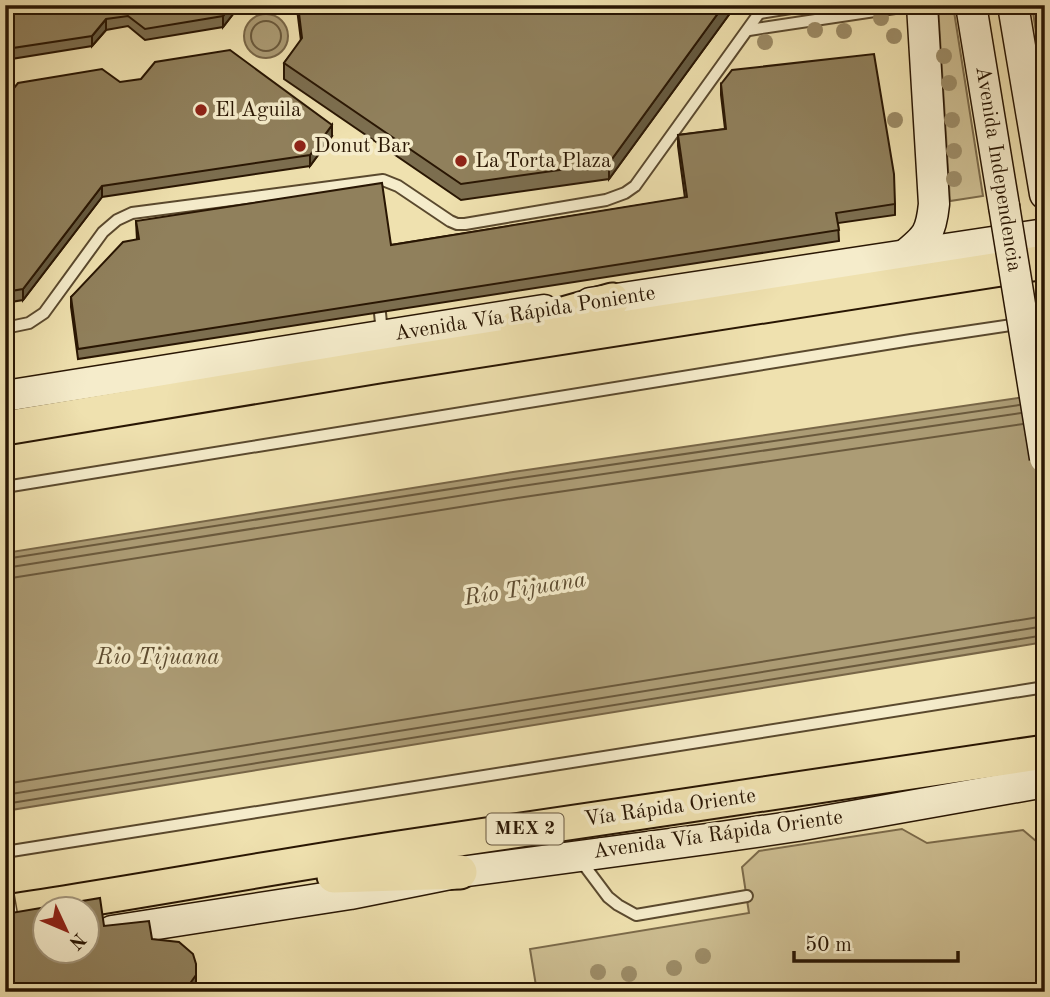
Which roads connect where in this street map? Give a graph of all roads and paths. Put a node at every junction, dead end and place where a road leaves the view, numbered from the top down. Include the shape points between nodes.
1 (809, 5) edge
2 (915, 5) edge
3 (922, 5) edge
4 (971, 5) edge
5 (1013, 5) edge
6 (762, 9) edge
7 (749, 30) junction
8 (360, 183) junction
9 (1045, 193) edge
10 (362, 196) edge
11 (1045, 234) edge
12 (905, 255) junction
13 (1045, 262) edge
14 (612, 300) joint
15 (1045, 320) edge
16 (5, 328) edge
17 (381, 338) junction
18 (5, 396) edge
19 (5, 428) edge
20 (1045, 458) edge
21 (5, 487) edge
22 (1045, 687) edge
23 (1045, 752) edge
24 (1045, 782) edge
25 (5, 852) edge
26 (578, 856) junction
27 (460, 872) junction
28 (202, 880) junction
29 (5, 893) edge
30 (747, 896) dead end
31 (7, 924) edge
32 (102, 933) edge

1 - 6 lane
2 - 7 lane
3 - 12 main road via 934,204 927,235
4 - 20 main road, Avenida Independencia, bridge
5 - 9 main road, Avenida Independencia
6 - 7 lane
7 - 8 lane via 635,186 615,197 457,224 390,182
8 - 10 lane
8 - 16 lane via 132,213 103,232 44,313 29,323
11 - 12 main road, Avenida Vía Rápida Poniente
12 - 14 main road, Avenida Vía Rápida Poniente
13 - 17 highway, Avenida Vía Rápida Poniente
14 - 17 highway
15 - 21 lane
17 - 18 main road, Avenida Vía Rápida Poniente
17 - 19 highway, Avenida Vía Rápida Poniente
22 - 25 lane
23 - 28 highway, Vía Rápida Oriente / MEX 2
24 - 26 main road, Avenida Vía Rápida Oriente via 784,828
26 - 27 main road, Avenida Vía Rápida Oriente
26 - 30 lane via 608,897 636,915
27 - 28 highway
27 - 32 main road, Avenida Vía Rápida Oriente
28 - 31 highway, Vía Rápida Oriente / MEX 2 via 83,901
29 - 31 street, bridge via 11,927

